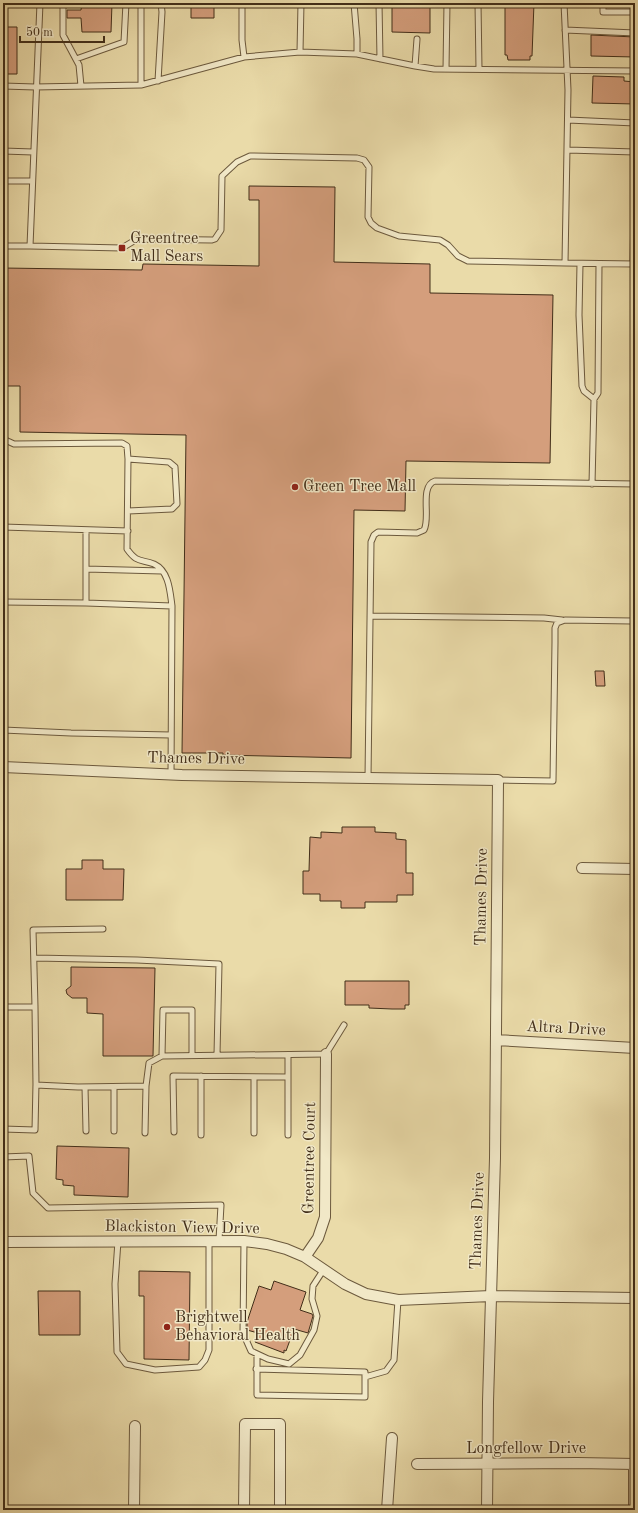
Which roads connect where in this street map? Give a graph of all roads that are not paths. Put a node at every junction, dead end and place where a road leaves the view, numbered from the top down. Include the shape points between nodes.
1 (40, 3) edge
2 (63, 3) edge
3 (126, 3) edge
4 (141, 3) edge
5 (161, 3) edge
6 (242, 3) edge
7 (301, 3) edge
8 (354, 3) edge
9 (380, 3) edge
10 (447, 3) edge
11 (478, 3) edge
12 (564, 3) edge
13 (603, 3) edge
14 (635, 12) edge
15 (565, 30) junction
16 (635, 33) edge
17 (417, 39) dead end
18 (300, 52) junction
19 (357, 54) junction
20 (244, 58) junction
21 (76, 59) junction
22 (380, 59) junction
23 (415, 66) junction
24 (446, 69) junction
25 (479, 69) junction
26 (568, 70) junction
27 (635, 71) edge
28 (158, 81) junction
29 (141, 85) junction
30 (3, 86) edge
31 (81, 86) junction
32 (35, 88) junction
33 (568, 120) junction
34 (635, 122) edge
35 (568, 150) junction
36 (3, 151) edge
37 (33, 152) junction
38 (635, 152) edge
39 (3, 181) edge
40 (32, 181) junction
41 (3, 246) edge
42 (30, 246) junction
43 (565, 263) junction
44 (580, 264) junction
45 (599, 264) junction
46 (634, 264) edge
47 (594, 399) junction
48 (3, 439) edge
49 (128, 459) junction
50 (592, 484) junction
51 (635, 484) edge
52 (128, 511) junction
53 (3, 527) edge
54 (86, 530) junction
55 (128, 531) junction
56 (86, 569) junction
57 (162, 571) junction
58 (3, 602) edge
59 (86, 603) junction
60 (172, 606) junction
61 (370, 616) junction
62 (565, 620) junction
63 (635, 620) edge
64 (3, 730) edge
65 (171, 735) junction
66 (3, 767) edge
67 (171, 775) junction
68 (368, 778) junction
69 (498, 780) junction
70 (582, 868) dead end
71 (635, 869) edge
72 (103, 930) dead end
73 (34, 958) junction
74 (3, 1007) edge
75 (35, 1007) junction
76 (344, 1025) dead end
77 (496, 1040) junction
78 (635, 1048) edge
79 (326, 1054) junction
80 (192, 1055) junction
81 (217, 1055) junction
82 (288, 1055) junction
83 (162, 1056) junction
84 (201, 1076) junction
85 (254, 1077) junction
86 (288, 1077) junction
87 (36, 1083) junction
88 (114, 1086) junction
89 (146, 1086) junction
90 (85, 1087) junction
91 (3, 1129) edge
92 (86, 1131) dead end
93 (114, 1131) dead end
94 (174, 1132) dead end
95 (145, 1133) dead end
96 (254, 1133) dead end
97 (201, 1135) dead end
98 (288, 1135) dead end
99 (3, 1157) edge
100 (118, 1241) junction
101 (214, 1241) junction
102 (244, 1241) junction
103 (3, 1242) edge
104 (305, 1257) junction
105 (324, 1269) junction
106 (491, 1296) junction
107 (635, 1298) edge
108 (398, 1300) junction
109 (256, 1354) junction
110 (256, 1368) junction
111 (365, 1377) junction
112 (135, 1426) dead end
113 (392, 1438) dead end
114 (417, 1464) dead end
115 (488, 1464) junction
116 (634, 1464) edge
117 (134, 1510) edge
118 (244, 1510) edge
119 (280, 1510) edge
120 (388, 1510) edge
121 (487, 1510) edge
122 (634, 1510) edge

1 - 32 lane
2 - 21 lane via 62,35
3 - 21 lane via 124,42
4 - 29 lane
5 - 28 lane
6 - 20 lane
7 - 18 lane
8 - 19 lane
9 - 22 lane
10 - 24 lane
11 - 25 lane
12 - 15 lane
13 - 14 lane via 603,12
15 - 16 lane
15 - 26 lane
17 - 23 lane
18 - 19 lane
18 - 20 lane
19 - 22 lane
20 - 28 lane
21 - 31 lane via 80,65
22 - 23 lane
23 - 24 lane
24 - 25 lane
25 - 26 lane
26 - 27 lane
26 - 33 lane
28 - 29 lane
29 - 31 lane
30 - 32 lane
31 - 32 lane
32 - 37 lane
33 - 34 lane
33 - 35 lane
35 - 38 lane
35 - 43 lane
36 - 37 lane
37 - 40 lane
38 - 46 lane
39 - 40 lane
40 - 42 lane
41 - 42 lane
42 - 43 lane via 122,248 137,239 212,240 221,230 222,176 237,162 250,156 340,157 360,158 369,167 368,217 377,228 402,237 440,240 468,261
43 - 44 lane
44 - 45 lane
44 - 47 lane via 582,386
45 - 46 lane
45 - 47 lane via 598,393
47 - 50 lane
48 - 49 lane via 14,444 122,443 127,446
49 - 52 lane
49 - 52 lane via 169,462 175,467 176,504 172,509
50 - 51 lane
50 - 61 lane via 432,482 427,489 424,530 417,533 378,532 372,539
52 - 55 lane
53 - 54 lane
54 - 55 lane
54 - 56 lane
55 - 57 lane via 128,549 133,557 153,564
56 - 57 lane
56 - 59 lane
57 - 60 lane via 168,581
58 - 59 lane
59 - 60 lane
60 - 65 lane
61 - 62 lane
61 - 68 lane
62 - 63 lane
62 - 69 lane via 557,623 555,628 553,781
64 - 65 lane
65 - 67 lane
66 - 67 street, Thames Drive
67 - 68 street, Thames Drive
68 - 69 street, Thames Drive
69 - 77 street, Thames Drive
70 - 71 street
72 - 73 lane via 34,930
73 - 75 lane
73 - 81 lane via 219,964
74 - 75 lane
75 - 87 lane
76 - 79 lane
77 - 78 street, Altra Drive
77 - 106 street, Thames Drive
79 - 82 lane
79 - 104 street, Greentree Court via 326,1217 318,1238
80 - 81 lane
80 - 83 lane
80 - 83 lane via 192,1010 163,1010
81 - 82 lane
82 - 86 lane
83 - 89 lane via 149,1063
84 - 85 lane
84 - 94 lane via 173,1076
84 - 97 lane
85 - 86 lane
85 - 96 lane
86 - 98 lane
87 - 90 lane via 36,1086
87 - 91 lane via 35,1130
88 - 89 lane
88 - 90 lane
88 - 93 lane
89 - 95 lane
90 - 92 lane
99 - 101 lane via 29,1156 33,1193 48,1208 221,1205
100 - 101 street, Blackiston View Drive
100 - 101 lane via 115,1284 117,1352 126,1364 155,1370 199,1367 205,1360 209,1350
100 - 103 street, Blackiston View Drive
101 - 102 street, Blackiston View Drive
102 - 104 street, Blackiston View Drive via 267,1244
102 - 109 lane via 243,1333 251,1351
104 - 105 street, Blackiston View Drive
105 - 108 street, Blackiston View Drive via 345,1284 366,1294
105 - 109 lane via 313,1286 312,1299 317,1316 314,1330 300,1355 289,1364
106 - 107 street, Blackiston View Drive
106 - 108 street, Blackiston View Drive
106 - 115 street, Thames Drive
108 - 111 lane via 394,1360 386,1371
109 - 110 lane
110 - 111 lane via 365,1372
110 - 111 lane via 257,1395 365,1398
112 - 117 street
113 - 120 street
114 - 115 street, Longfellow Drive
115 - 116 street, Longfellow Drive
115 - 121 street, Thames Drive
116 - 122 street
118 - 119 street via 245,1424 280,1424

